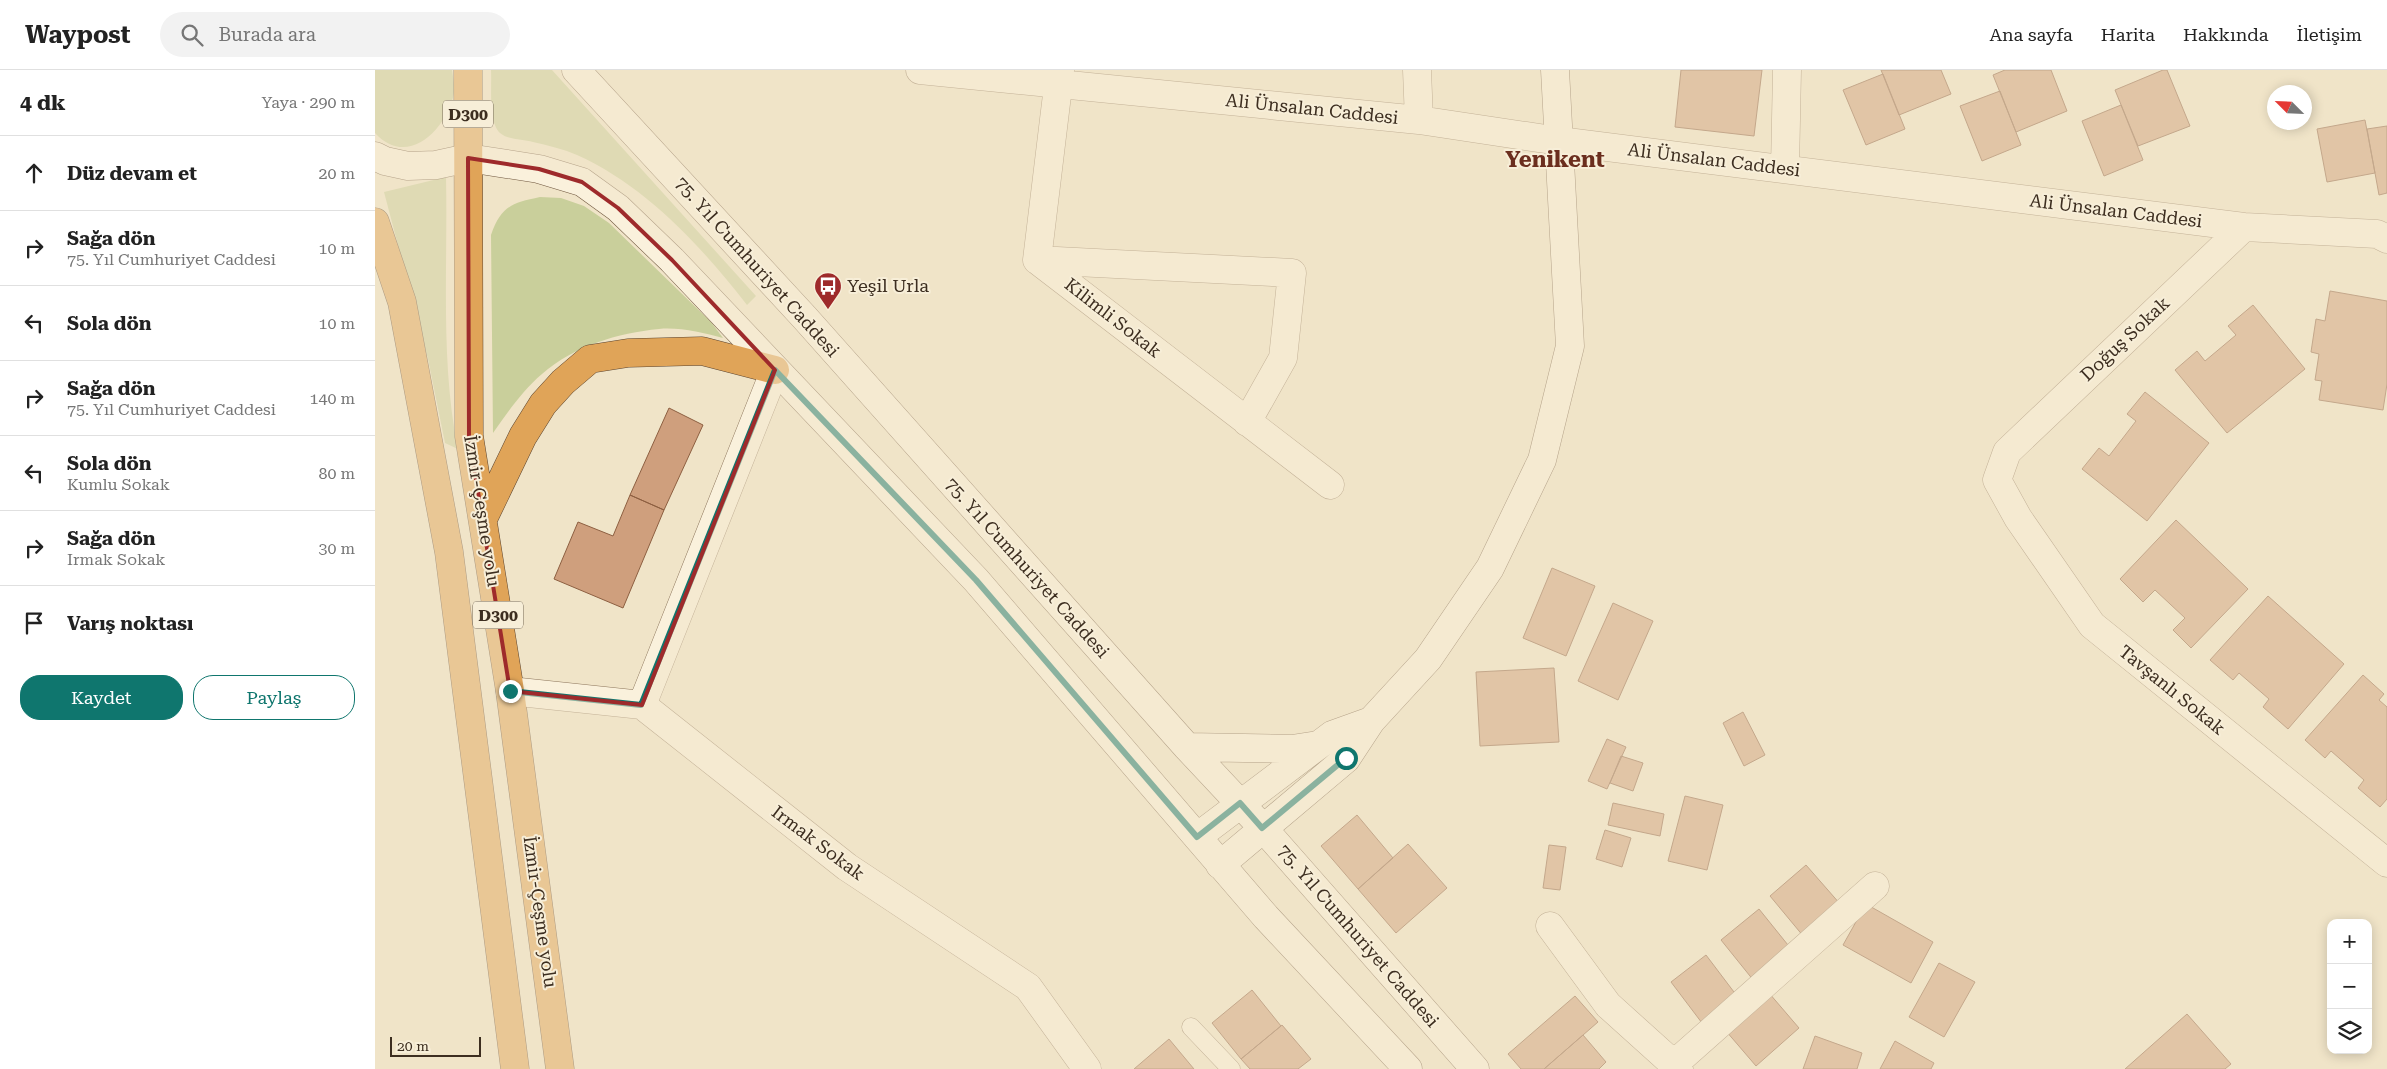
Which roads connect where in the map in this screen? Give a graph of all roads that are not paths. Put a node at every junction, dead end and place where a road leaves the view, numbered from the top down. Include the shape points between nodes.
1 (468, 70) edge
2 (576, 70) edge
3 (920, 70) edge
4 (1417, 70) edge
5 (1555, 70) edge
6 (1787, 70) edge
7 (1060, 76) edge
8 (1419, 120) junction
9 (1559, 142) junction
10 (375, 156) edge
11 (468, 158) junction
12 (1785, 168) junction
13 (375, 222) edge
14 (2244, 227) junction
15 (2387, 239) edge
16 (1037, 260) junction
17 (775, 370) junction
18 (1247, 422) junction
19 (1997, 480) joint
20 (1330, 485) dead end
21 (483, 519) junction
22 (510, 691) junction
23 (641, 705) junction
24 (1371, 721) junction
25 (1319, 745) junction
26 (1187, 747) junction
27 (1240, 803) junction
28 (1262, 828) junction
29 (1197, 837) junction
30 (2387, 863) edge
31 (1220, 865) junction
32 (1875, 886) dead end
33 (1550, 926) dead end
34 (1191, 1027) dead end
35 (1676, 1067) edge
36 (515, 1069) edge
37 (560, 1069) edge
38 (1087, 1069) edge
39 (1231, 1069) edge
40 (1408, 1069) edge
41 (1475, 1069) edge

1 - 11 highway, D300
2 - 26 street, 75. Yıl Cumhuriyet Caddesi via 805,318
3 - 7 street, Ali Ünsalan Caddesi
4 - 8 street
5 - 9 street
6 - 12 street
7 - 8 street, Ali Ünsalan Caddesi
7 - 16 street
8 - 9 street, Ali Ünsalan Caddesi
9 - 12 street, Ali Ünsalan Caddesi
9 - 24 street via 1570,346 1542,460 1490,568 1428,659
10 - 11 street via 408,166 436,165
11 - 17 street via 539,169 582,182 618,208 672,260
11 - 21 highway, İzmir-Çeşme yolu / D300 via 469,436
12 - 14 street, Ali Ünsalan Caddesi
13 - 36 highway, D300 via 401,302 449,552
14 - 15 street, Ali Ünsalan Caddesi via 2377,234
14 - 19 street, Doğuş Sokak via 2007,452
16 - 18 street, Kilimli Sokak
16 - 18 street via 1291,273 1283,358
17 - 21 highway via 702,351 628,353 590,360 543,404 523,436
17 - 23 street
17 - 29 street via 976,580
18 - 20 street, Kilimli Sokak
19 - 30 street, Tavşanlı Sokak via 2018,518 2091,625
21 - 22 highway, İzmir-Çeşme yolu / D300
22 - 23 street
22 - 37 highway, İzmir-Çeşme yolu / D300
23 - 38 street, Irmak Sokak via 847,867 1028,987
24 - 25 street via 1332,735
24 - 28 street via 1346,758
25 - 26 street via 1292,749
25 - 27 street
26 - 27 street, 75. Yıl Cumhuriyet Caddesi
27 - 28 street, 75. Yıl Cumhuriyet Caddesi
27 - 29 street
28 - 31 street
28 - 41 street, 75. Yıl Cumhuriyet Caddesi
29 - 31 street
31 - 40 street
32 - 35 street
33 - 35 street via 1608,1005
34 - 39 lane

